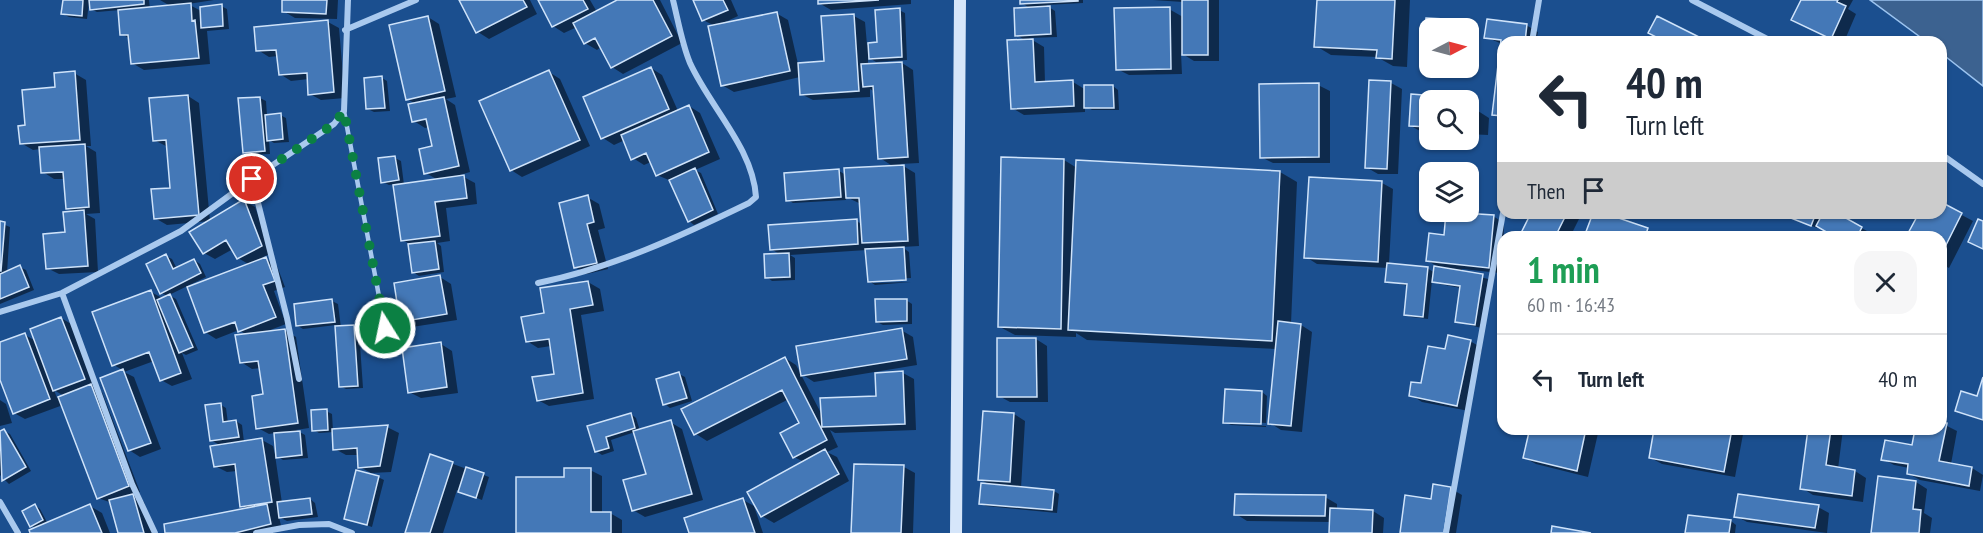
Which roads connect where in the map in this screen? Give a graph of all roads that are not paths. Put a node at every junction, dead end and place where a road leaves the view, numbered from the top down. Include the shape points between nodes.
1 (348, 0) edge
2 (416, 0) edge
3 (673, 0) edge
4 (960, 0) edge
5 (1539, 0) edge
6 (1692, 0) edge
7 (345, 30) junction
8 (1533, 36) edge
9 (1761, 36) edge
10 (344, 111) junction
11 (1947, 158) edge
12 (252, 179) junction
13 (1983, 184) edge
14 (1497, 247) edge
15 (538, 283) dead end
16 (62, 293) junction
17 (0, 312) edge
18 (385, 328) dead end
19 (299, 379) dead end
20 (0, 502) edge
21 (18, 533) edge
22 (155, 533) edge
23 (256, 533) edge
24 (352, 533) edge
25 (956, 533) edge
26 (1446, 533) edge

1 - 7 street
2 - 7 street
3 - 15 street via 689,61 745,155 756,197 686,234 580,274
4 - 25 main road
5 - 8 street
6 - 9 street
7 - 10 street
10 - 12 street via 334,124
10 - 18 lane
11 - 13 street
12 - 16 street via 181,231
12 - 19 street
14 - 26 street
16 - 17 street
16 - 22 street via 132,484
20 - 21 street
23 - 24 street via 329,524

